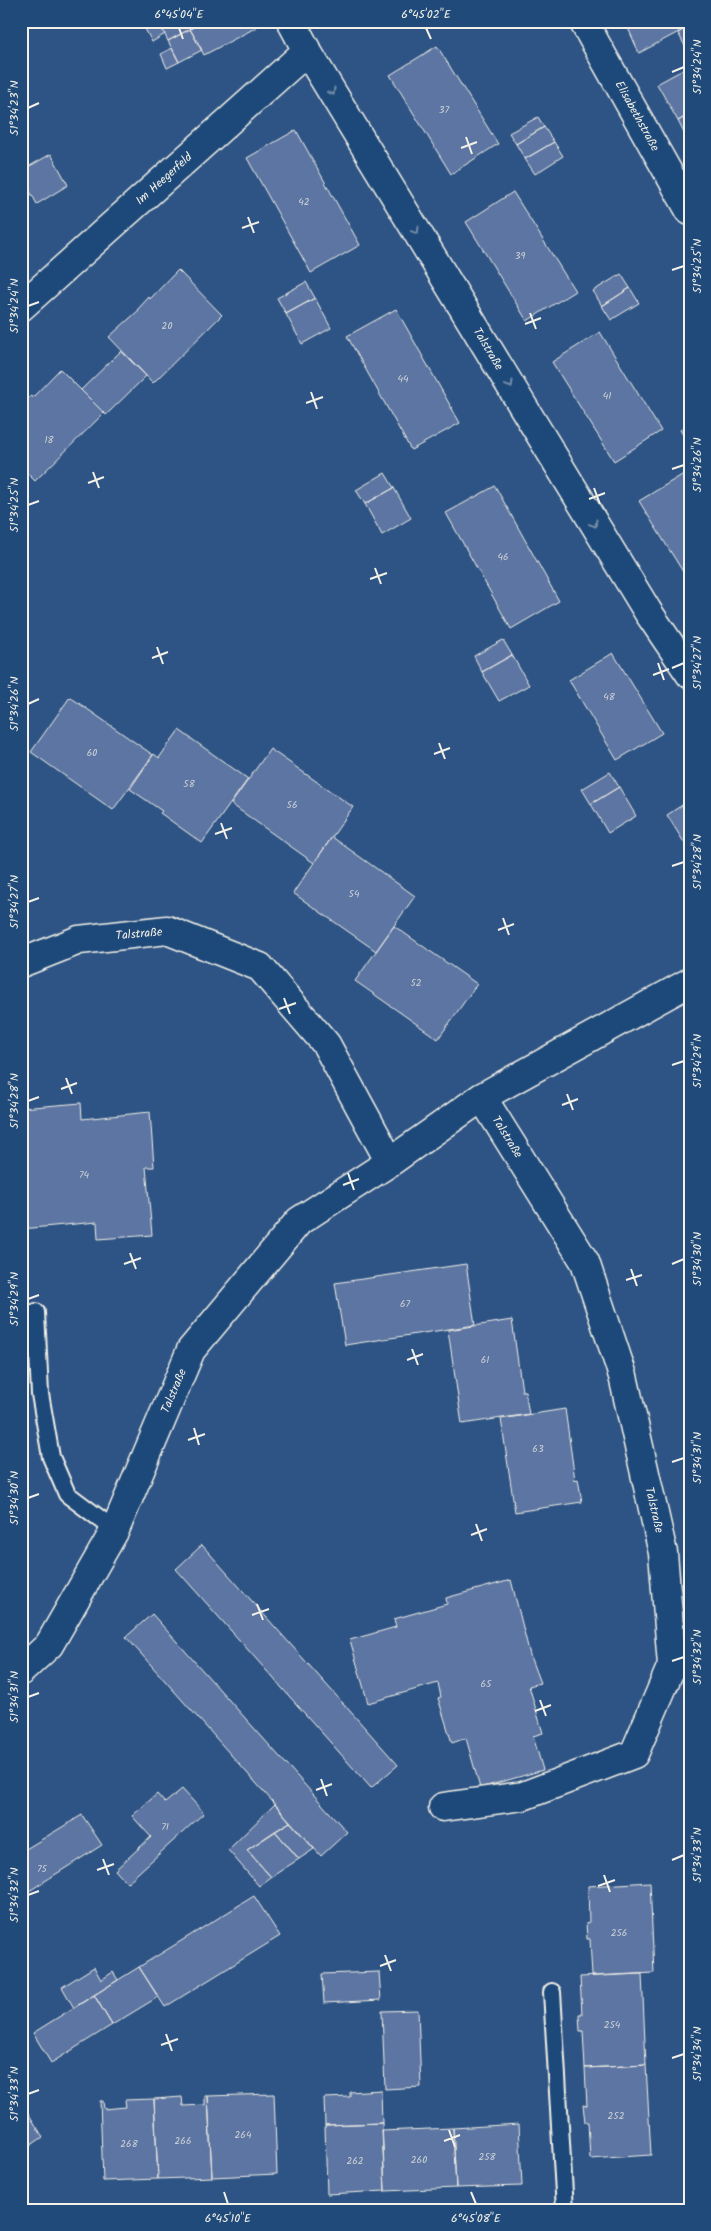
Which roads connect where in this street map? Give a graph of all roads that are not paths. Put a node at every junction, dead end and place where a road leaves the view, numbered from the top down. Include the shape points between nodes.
1 (291, 21) edge
2 (583, 21) edge
3 (307, 51) junction
4 (690, 211) edge
5 (21, 307) edge
6 (690, 674) edge
7 (21, 963) edge
8 (690, 982) edge
9 (482, 1097) junction
10 (390, 1162) junction
11 (36, 1312) dead end
12 (115, 1530) junction
13 (21, 1672) edge
14 (443, 1807) dead end
15 (552, 1992) dead end
16 (566, 2210) edge

1 - 3 street, Talstraße
2 - 4 street, Elisabethstraße
3 - 5 street, Im Heegerfeld
3 -> 6 street, Talstraße via 648,612
7 - 10 street, Talstraße via 78,940 167,930 260,967 326,1044
8 - 9 street, Talstraße
9 - 10 street, Talstraße
9 - 14 street, Talstraße via 585,1262 620,1366 663,1553 672,1665 634,1754 524,1796
10 - 12 street, Talstraße via 299,1221 191,1350
11 - 12 lane via 40,1394 51,1457 67,1494
12 - 13 street, Talstraße via 49,1645
15 - 16 lane

